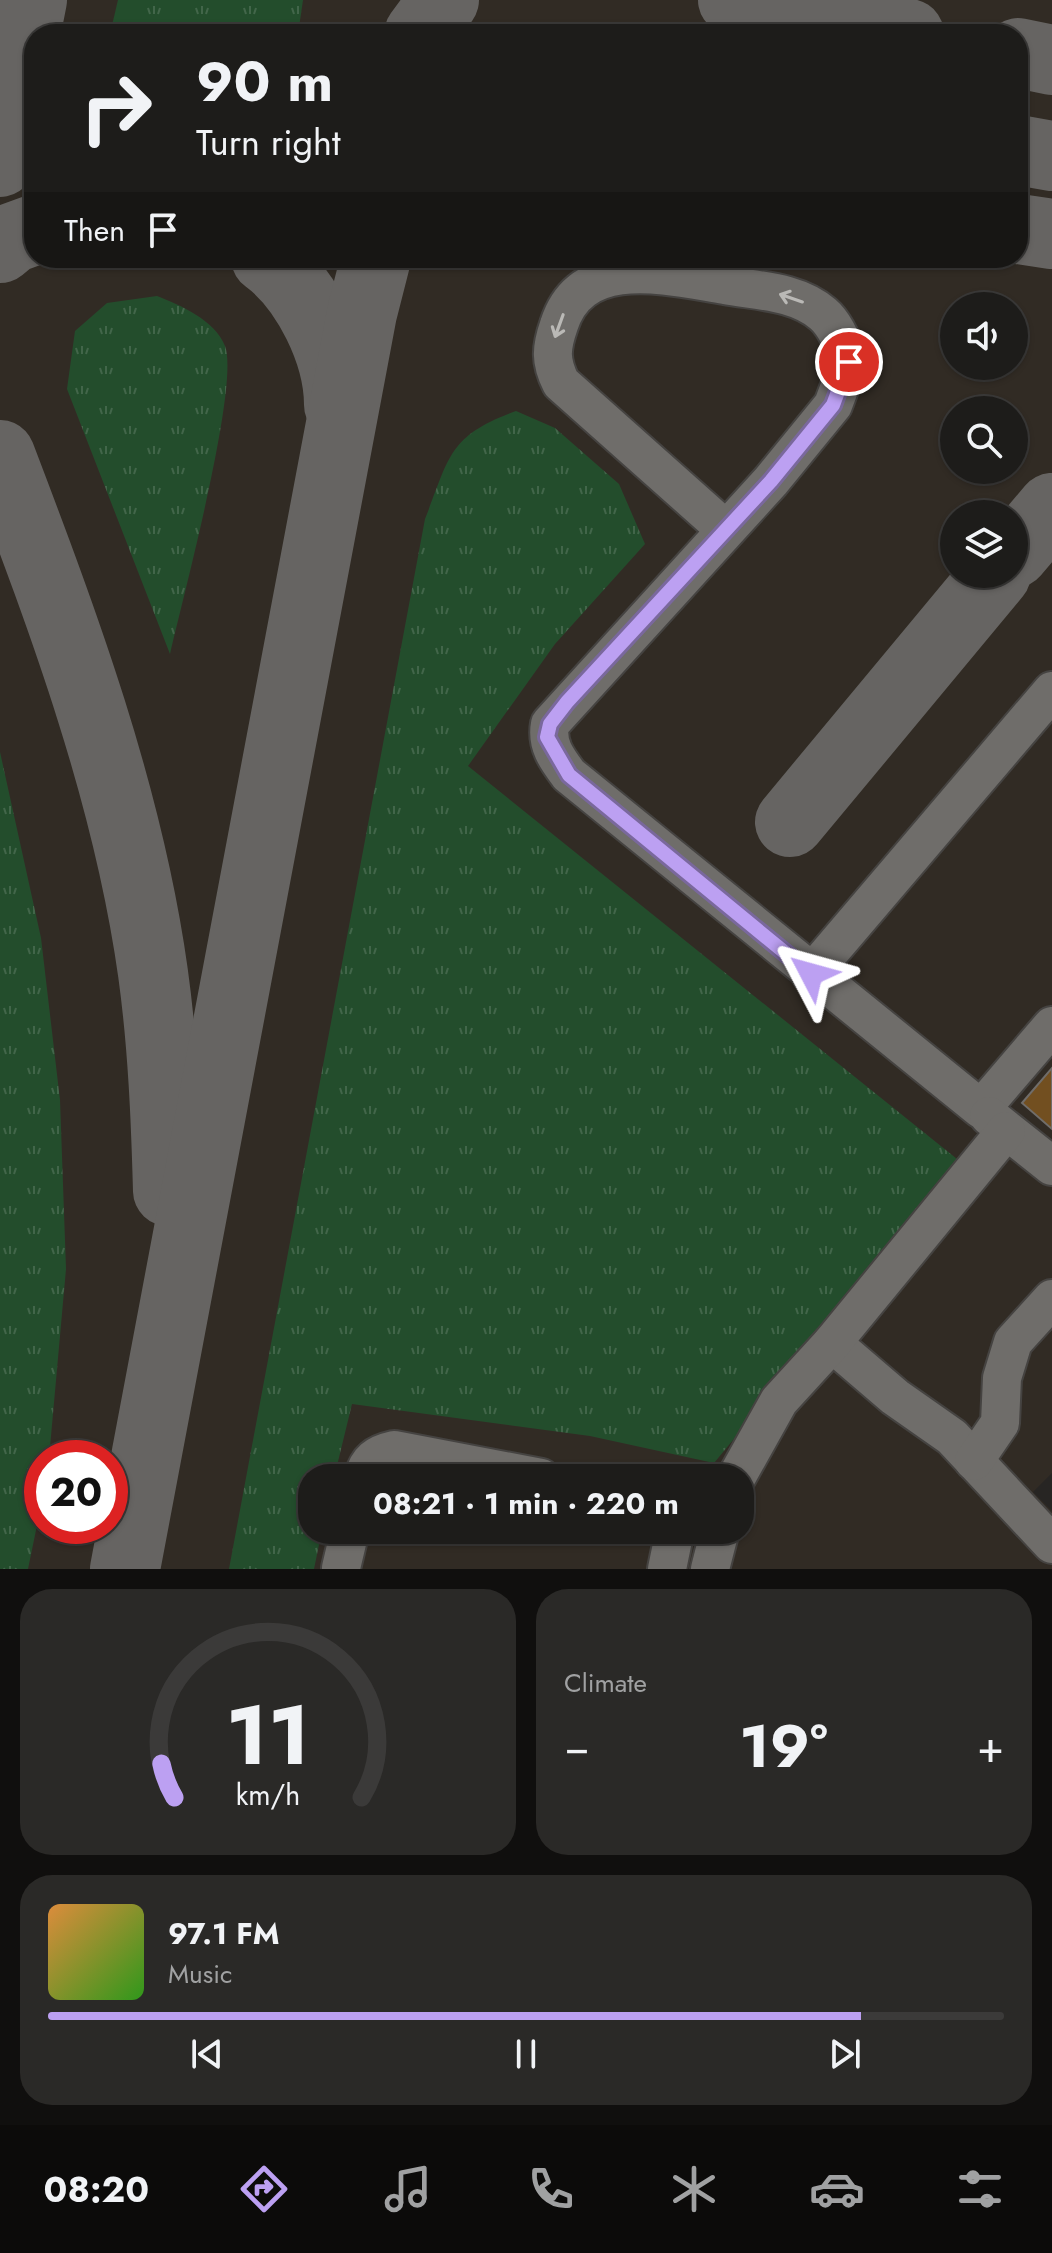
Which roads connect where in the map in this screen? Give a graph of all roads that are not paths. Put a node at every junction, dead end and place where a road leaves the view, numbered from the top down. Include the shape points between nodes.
1 (725, 529) junction
2 (1052, 691) edge
3 (811, 974) junction
4 (1052, 1026) edge
5 (994, 1120) junction
6 (1052, 1166) edge
7 (1052, 1299) edge
8 (832, 1343) junction
9 (974, 1461) junction
10 (367, 1464) edge
11 (468, 1464) edge
12 (744, 1464) edge
13 (347, 1544) edge
14 (672, 1544) edge
15 (716, 1544) edge
16 (1052, 1544) edge
17 (343, 1569) edge
18 (667, 1569) edge
19 (710, 1569) edge

1 -> 1 lane via 833,405 849,362 826,316 775,292 636,273 603,279 576,293 551,348 561,383
1 - 3 lane via 567,702 547,737 569,775
2 - 3 lane
3 - 5 lane
4 - 5 lane
5 - 6 lane
5 - 8 lane
7 - 9 lane via 1013,1342 1002,1378 1000,1423
8 - 9 lane via 952,1437
8 - 12 lane via 779,1401
9 - 16 lane
10 - 11 lane via 394,1450
13 - 17 lane
14 - 18 lane
15 - 19 lane

